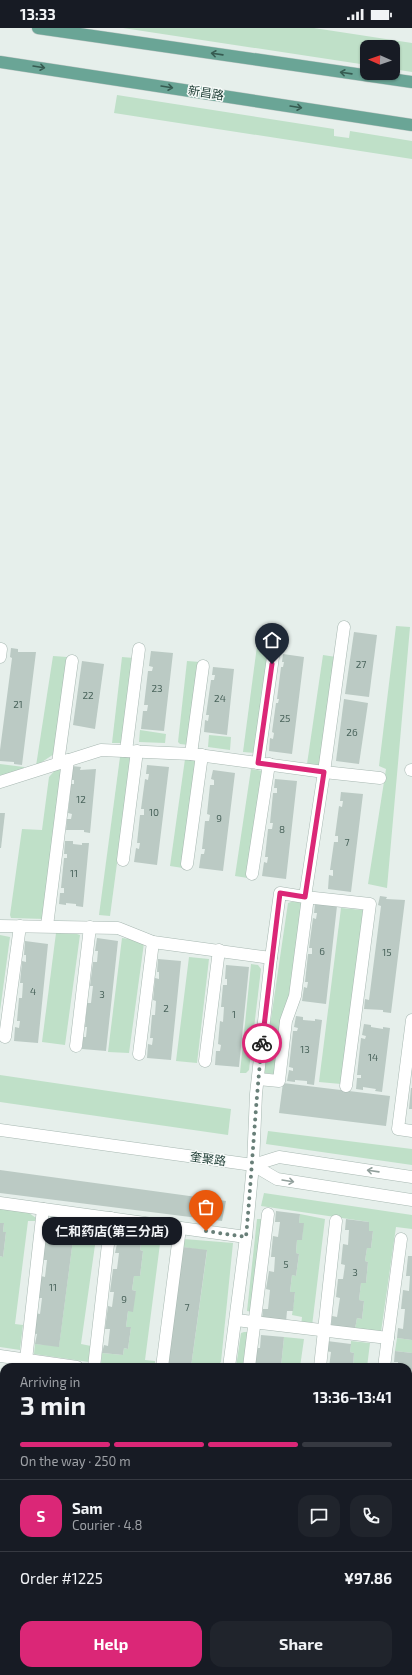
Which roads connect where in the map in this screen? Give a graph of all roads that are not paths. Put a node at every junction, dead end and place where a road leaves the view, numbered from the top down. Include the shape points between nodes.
1 (38, 28) edge
2 (0, 62) edge
3 (412, 82) edge
4 (412, 125) edge
5 (344, 627) dead end
6 (139, 649) dead end
7 (274, 650) dead end
8 (72, 661) dead end
9 (203, 666) dead end
10 (132, 751) junction
11 (197, 754) junction
12 (63, 761) junction
13 (264, 763) junction
14 (324, 772) junction
15 (380, 778) dead end
16 (0, 782) edge
17 (123, 860) dead end
18 (186, 864) dead end
19 (252, 874) dead end
20 (307, 897) junction
21 (0, 926) edge
22 (20, 926) junction
23 (47, 926) junction
24 (90, 927) junction
25 (153, 942) junction
26 (219, 950) junction
27 (272, 958) junction
28 (412, 1020) edge
29 (4, 1037) dead end
30 (76, 1046) dead end
31 (139, 1054) dead end
32 (205, 1061) dead end
33 (258, 1079) junction
34 (346, 1086) dead end
35 (0, 1130) edge
36 (412, 1131) edge
37 (253, 1165) junction
38 (412, 1176) edge
39 (412, 1200) edge
40 (0, 1203) edge
41 (43, 1209) junction
42 (268, 1214) dead end
43 (111, 1218) junction
44 (336, 1221) dead end
45 (180, 1228) junction
46 (246, 1237) junction
47 (401, 1238) dead end
48 (236, 1320) junction
49 (255, 1322) junction
50 (325, 1330) junction
51 (388, 1338) junction
52 (0, 1356) edge
53 (26, 1360) junction
54 (44, 1363) edge
55 (94, 1363) edge
56 (163, 1363) edge
57 (230, 1363) edge
58 (250, 1363) edge
59 (321, 1363) edge
60 (385, 1363) edge

3 -> 1 main road
2 -> 4 main road, 新昌路
5 - 14 street
6 - 10 street
7 - 13 street
8 - 12 street
9 - 11 street
10 - 11 street
10 - 12 street via 101,750
10 - 17 street
11 - 13 street
11 - 18 street
12 - 16 street
12 - 23 street
13 - 14 street
13 - 19 street
14 - 15 street
14 - 20 street
20 - 27 street via 280,893
20 - 33 street via 296,996 286,1021 279,1081
20 - 34 street via 370,904
21 - 22 street
22 - 23 street
22 - 29 street
23 - 24 street
24 - 25 street via 118,928
24 - 30 street
25 - 26 street
25 - 31 street
26 - 27 street
26 - 32 street
27 - 33 street
28 - 36 street via 398,1129
33 - 37 street
35 - 37 street, 奎聚路
38 -> 37 street via 279,1157
37 -> 39 street, 奎聚路 via 277,1179
37 - 46 street
40 - 41 street
41 - 43 street
41 - 53 street
42 - 49 street
43 - 45 street
43 - 55 street
44 - 50 street
45 - 46 street
45 - 56 street
46 - 48 street
47 - 51 street
48 - 49 street
48 - 57 street
49 - 50 street
49 - 58 street
50 - 51 street
50 - 59 street
51 - 60 street
52 - 53 street
53 - 54 street

